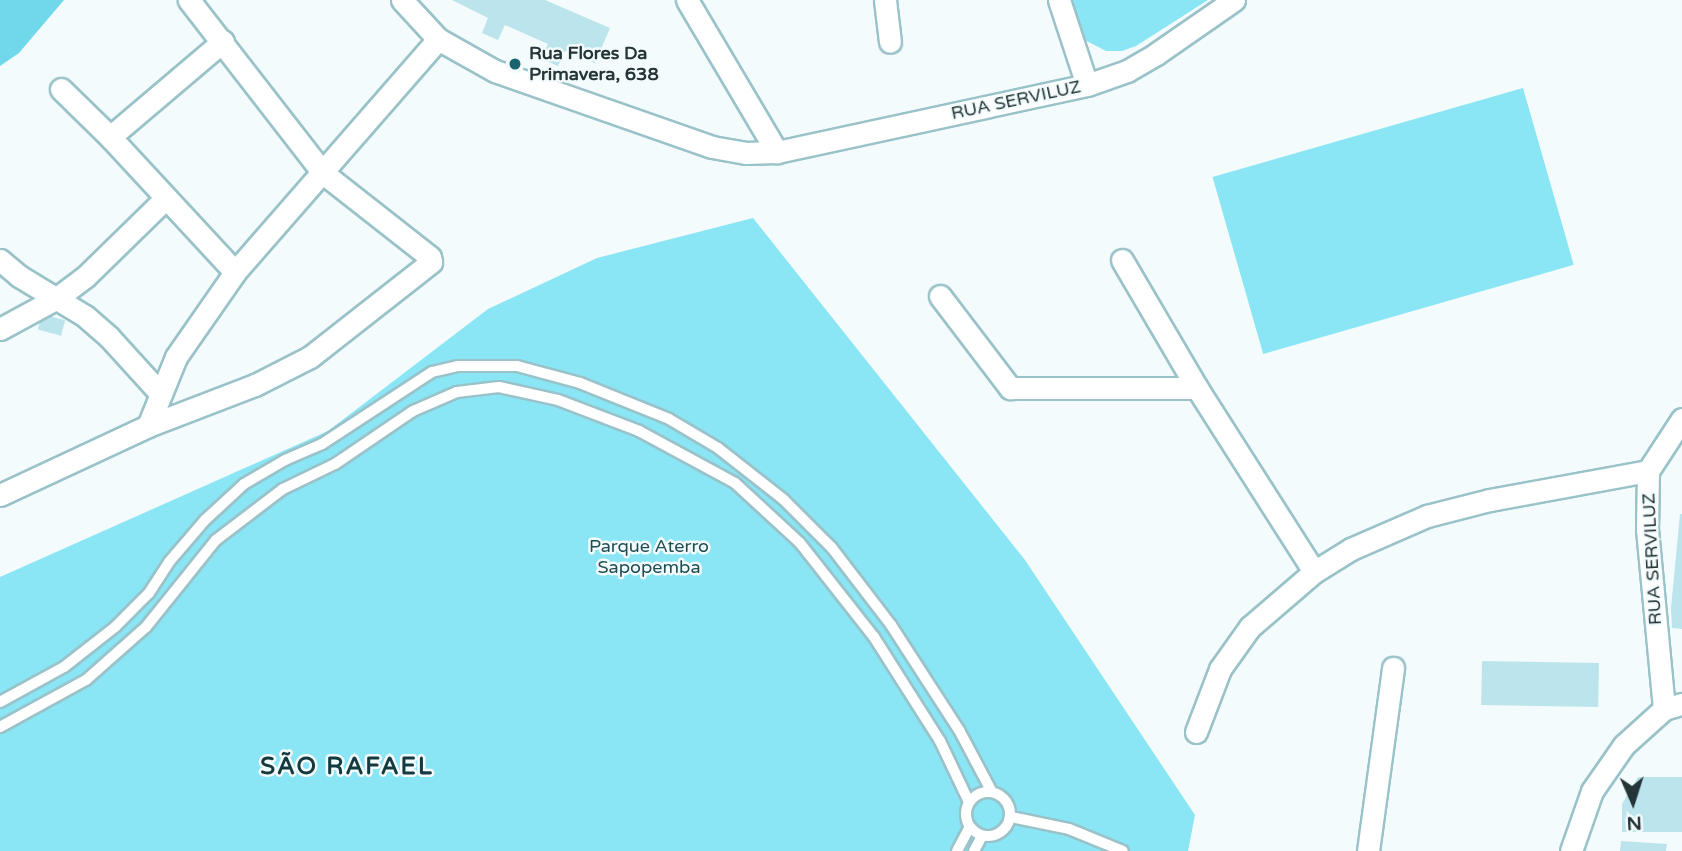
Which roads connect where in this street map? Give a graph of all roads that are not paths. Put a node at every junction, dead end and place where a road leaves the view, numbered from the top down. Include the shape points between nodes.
1 (189, 0) edge
2 (402, 0) edge
3 (687, 0) edge
4 (885, 0) edge
5 (1059, 0) edge
6 (1234, 0) edge
7 (438, 38) junction
8 (223, 41) junction
9 (890, 42) dead end
10 (1087, 85) junction
11 (61, 89) dead end
12 (110, 137) junction
13 (777, 152) junction
14 (323, 173) junction
15 (166, 198) junction
16 (0, 260) edge
17 (1122, 260) dead end
18 (235, 272) junction
19 (940, 296) dead end
20 (57, 298) junction
21 (0, 329) edge
22 (1197, 388) junction
23 (160, 393) junction
24 (1682, 419) edge
25 (148, 426) junction
26 (1648, 471) junction
27 (0, 495) edge
28 (1314, 572) junction
29 (1393, 668) dead end
30 (0, 702) edge
31 (1673, 707) edge
32 (0, 727) edge
33 (1196, 732) dead end
34 (992, 792) junction
35 (969, 802) junction
36 (1011, 817) junction
37 (970, 827) junction
38 (982, 836) junction
39 (957, 851) edge
40 (974, 851) edge
41 (1123, 851) edge
42 (1368, 851) edge
43 (1571, 851) edge

1 - 8 street
2 - 7 street, RUA SERVILUZ
3 - 13 street
4 - 9 street
5 - 10 street
6 - 10 street, RUA SERVILUZ via 1136,66
7 - 13 street, RUA SERVILUZ via 495,71 712,147
7 - 14 street
8 - 12 street
8 - 14 street
10 - 13 street, RUA SERVILUZ
11 - 12 street
12 - 15 street
14 - 18 street
14 - 25 street via 430,257 429,265 310,357 255,385
15 - 18 street
15 - 20 street
16 - 20 street
17 - 22 street
18 - 23 street via 176,357
19 - 22 street via 1010,388
20 - 21 street
20 - 23 street via 109,337
22 - 28 street
23 - 25 street
24 - 26 street, RUA SERVILUZ
25 - 27 street
26 - 28 street via 1427,516 1351,549
26 - 31 street, RUA SERVILUZ via 1647,529
28 - 33 street via 1250,628 1220,669
29 - 42 street
30 - 34 lane via 64,667 115,627 149,593 205,520 244,484 322,444 432,372 458,366 517,366 580,383 670,419 718,448 783,499 832,548 891,625 959,730
31 - 43 street via 1624,745 1592,791
32 - 35 lane via 86,680 146,627 216,540 283,489 335,464 413,411 457,392 499,387 558,400 639,431 736,483 800,543 874,637 940,741
34 - 35 lane via 975,795
34 - 36 lane via 1006,800
35 - 37 lane via 966,819
36 - 38 lane via 1001,833
36 - 41 lane via 1050,824
37 - 38 lane
37 - 39 lane
38 - 40 lane

